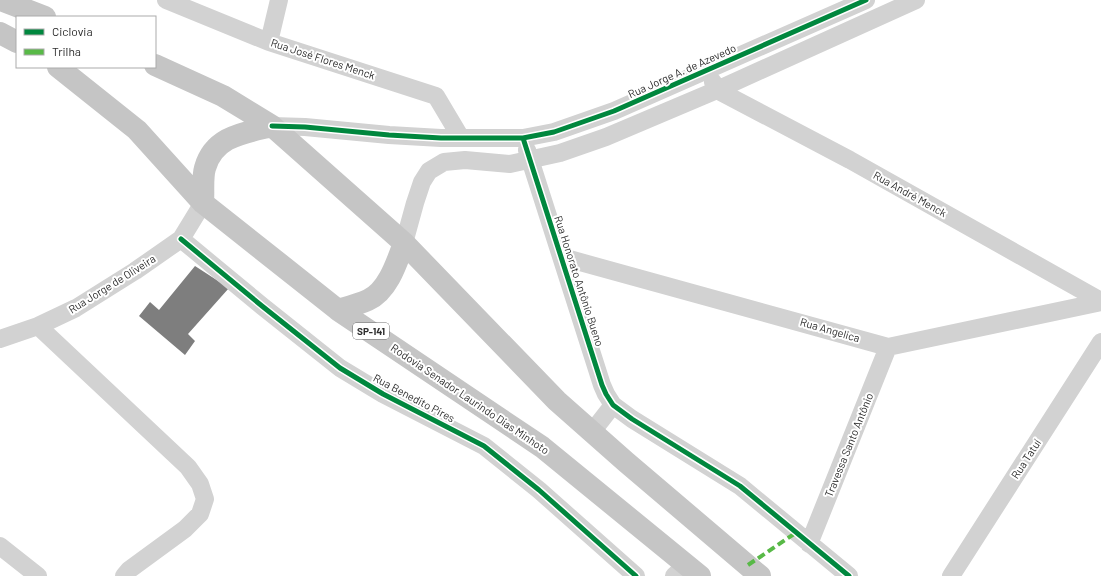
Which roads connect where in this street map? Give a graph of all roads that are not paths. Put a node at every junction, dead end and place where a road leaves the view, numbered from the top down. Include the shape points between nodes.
1 (1, 0) edge
2 (166, 0) edge
3 (279, 0) edge
4 (866, 0) edge
5 (916, 0) edge
6 (42, 16) edge
7 (0, 33) edge
8 (16, 41) edge
9 (269, 42) junction
10 (156, 65) edge
11 (59, 68) edge
12 (708, 70) junction
13 (717, 90) junction
14 (272, 126) junction
15 (461, 138) junction
16 (523, 138) junction
17 (530, 161) junction
18 (203, 203) junction
19 (181, 240) junction
20 (404, 243) junction
21 (562, 257) junction
22 (1101, 302) edge
23 (338, 310) junction
24 (38, 326) junction
25 (0, 339) edge
26 (1101, 342) edge
27 (888, 346) junction
28 (613, 405) junction
29 (592, 432) junction
30 (809, 544) junction
31 (0, 546) edge
32 (687, 572) edge
33 (129, 574) edge
34 (38, 576) edge
35 (636, 576) edge
36 (760, 576) edge
37 (849, 576) edge
38 (951, 576) edge

1 - 6 main road
2 - 9 street, Rua José Flores Menck
3 - 9 street
4 - 12 street, Rua Jorge A. de Azevedo
5 - 13 street
7 - 8 main road
9 - 15 street, Rua José Flores Menck via 436,96
10 - 14 main road via 223,96
11 - 18 main road, Rodovia Senador Laurindo Dias Minhoto / SP-141 via 137,130
12 - 13 street
12 - 16 street, Rua Jorge A. de Azevedo via 614,111 554,132
13 - 17 street via 606,137 560,154
13 - 22 street, Rua André Menck via 850,160
14 - 15 street, Rua Jorge A. de Azevedo via 305,126 389,135
14 - 18 main road via 239,134 222,142 211,153 204,169
14 - 20 main road
15 - 16 street, Rua Jorge A. de Azevedo
16 - 17 street, Rua Honorato Antônio Bueno
17 - 20 street via 510,164 466,160 444,162 429,171 422,182
17 - 21 street, Rua Honorato Antônio Bueno
18 - 19 street, Rua Jorge de Oliveira
18 - 23 main road, Rodovia Senador Laurindo Dias Minhoto / SP-141
19 - 24 street, Rua Jorge de Oliveira via 102,293
19 - 35 street, Rua Benedito Pires via 340,368 383,394 484,446 539,490
20 - 23 main road via 385,286 370,300
20 - 29 main road via 557,401
21 - 27 street, Rua Angelica
21 - 28 street, Rua Honorato Antônio Bueno via 602,385
22 - 27 street, Rua Angelica
23 - 32 main road, Rodovia Senador Laurindo Dias Minhoto / SP-141 via 542,447
24 - 25 street, Rua Jorge de Oliveira
24 - 33 street via 188,467 200,484 205,499 200,514
26 - 38 street, Rua Tatuí
27 - 30 street, Travessa Santo Antônio
28 - 29 street
28 - 30 street via 740,486
29 - 36 main road
30 - 37 street
31 - 34 street

